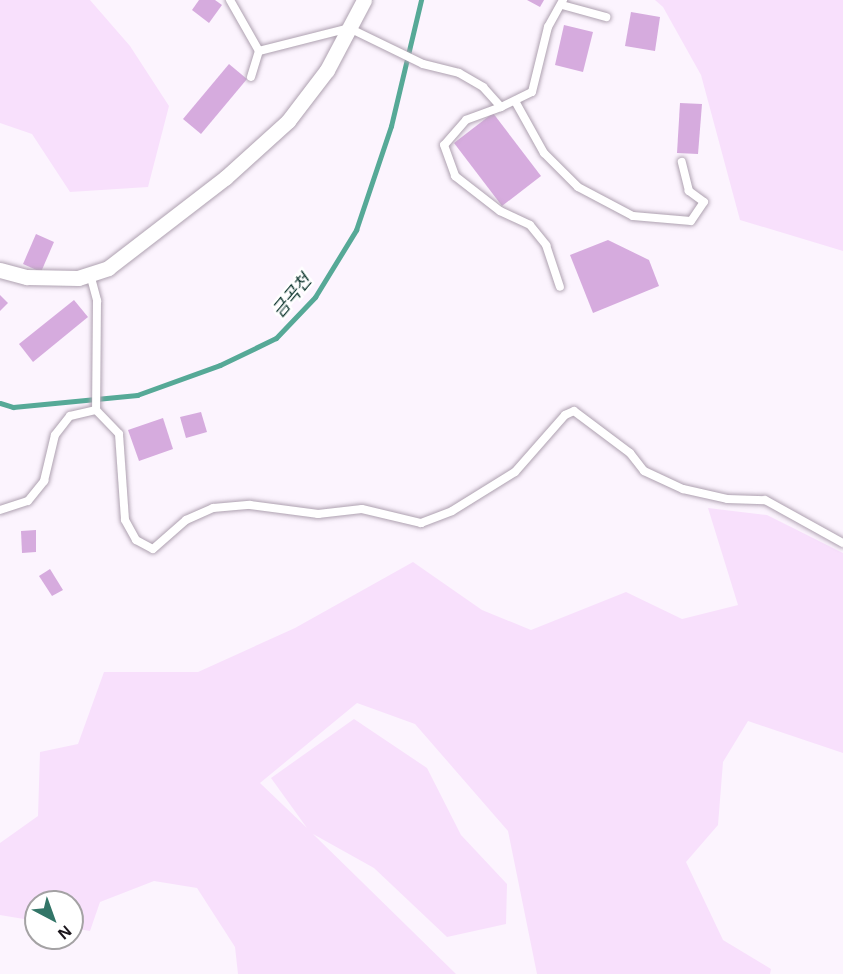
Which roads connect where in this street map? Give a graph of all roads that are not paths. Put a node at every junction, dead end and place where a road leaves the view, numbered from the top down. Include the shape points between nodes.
1 (230, 0) edge
2 (364, 0) edge
3 (563, 2) edge
4 (606, 17) dead end
5 (350, 28) junction
6 (259, 51) junction
7 (251, 77) dead end
8 (515, 101) junction
9 (501, 107) junction
10 (682, 162) dead end
11 (0, 270) edge
12 (90, 274) junction
13 (560, 287) dead end
14 (96, 410) junction
15 (0, 510) edge
16 (843, 543) edge

1 - 6 lane
2 - 5 street
3 - 4 lane
3 - 8 lane via 548,27 532,92
5 - 6 lane
5 - 9 lane via 423,64 459,74 483,87
5 - 12 street via 327,70 288,121 225,178 108,268
6 - 7 lane
8 - 9 lane
8 - 10 lane via 544,153 578,188 633,216 691,221 704,202 689,191
9 - 13 lane via 466,120 444,145 455,176 500,211 530,225 546,244
11 - 12 street via 27,277 78,278
12 - 14 lane via 97,301
14 - 15 lane via 70,416 55,435 44,481 28,501
14 - 16 lane via 119,434 125,520 136,540 153,549 186,520 213,508 250,505 318,514 362,509 421,523 452,511 515,472 565,415 574,411 630,453 644,471 683,489 727,499 765,500

